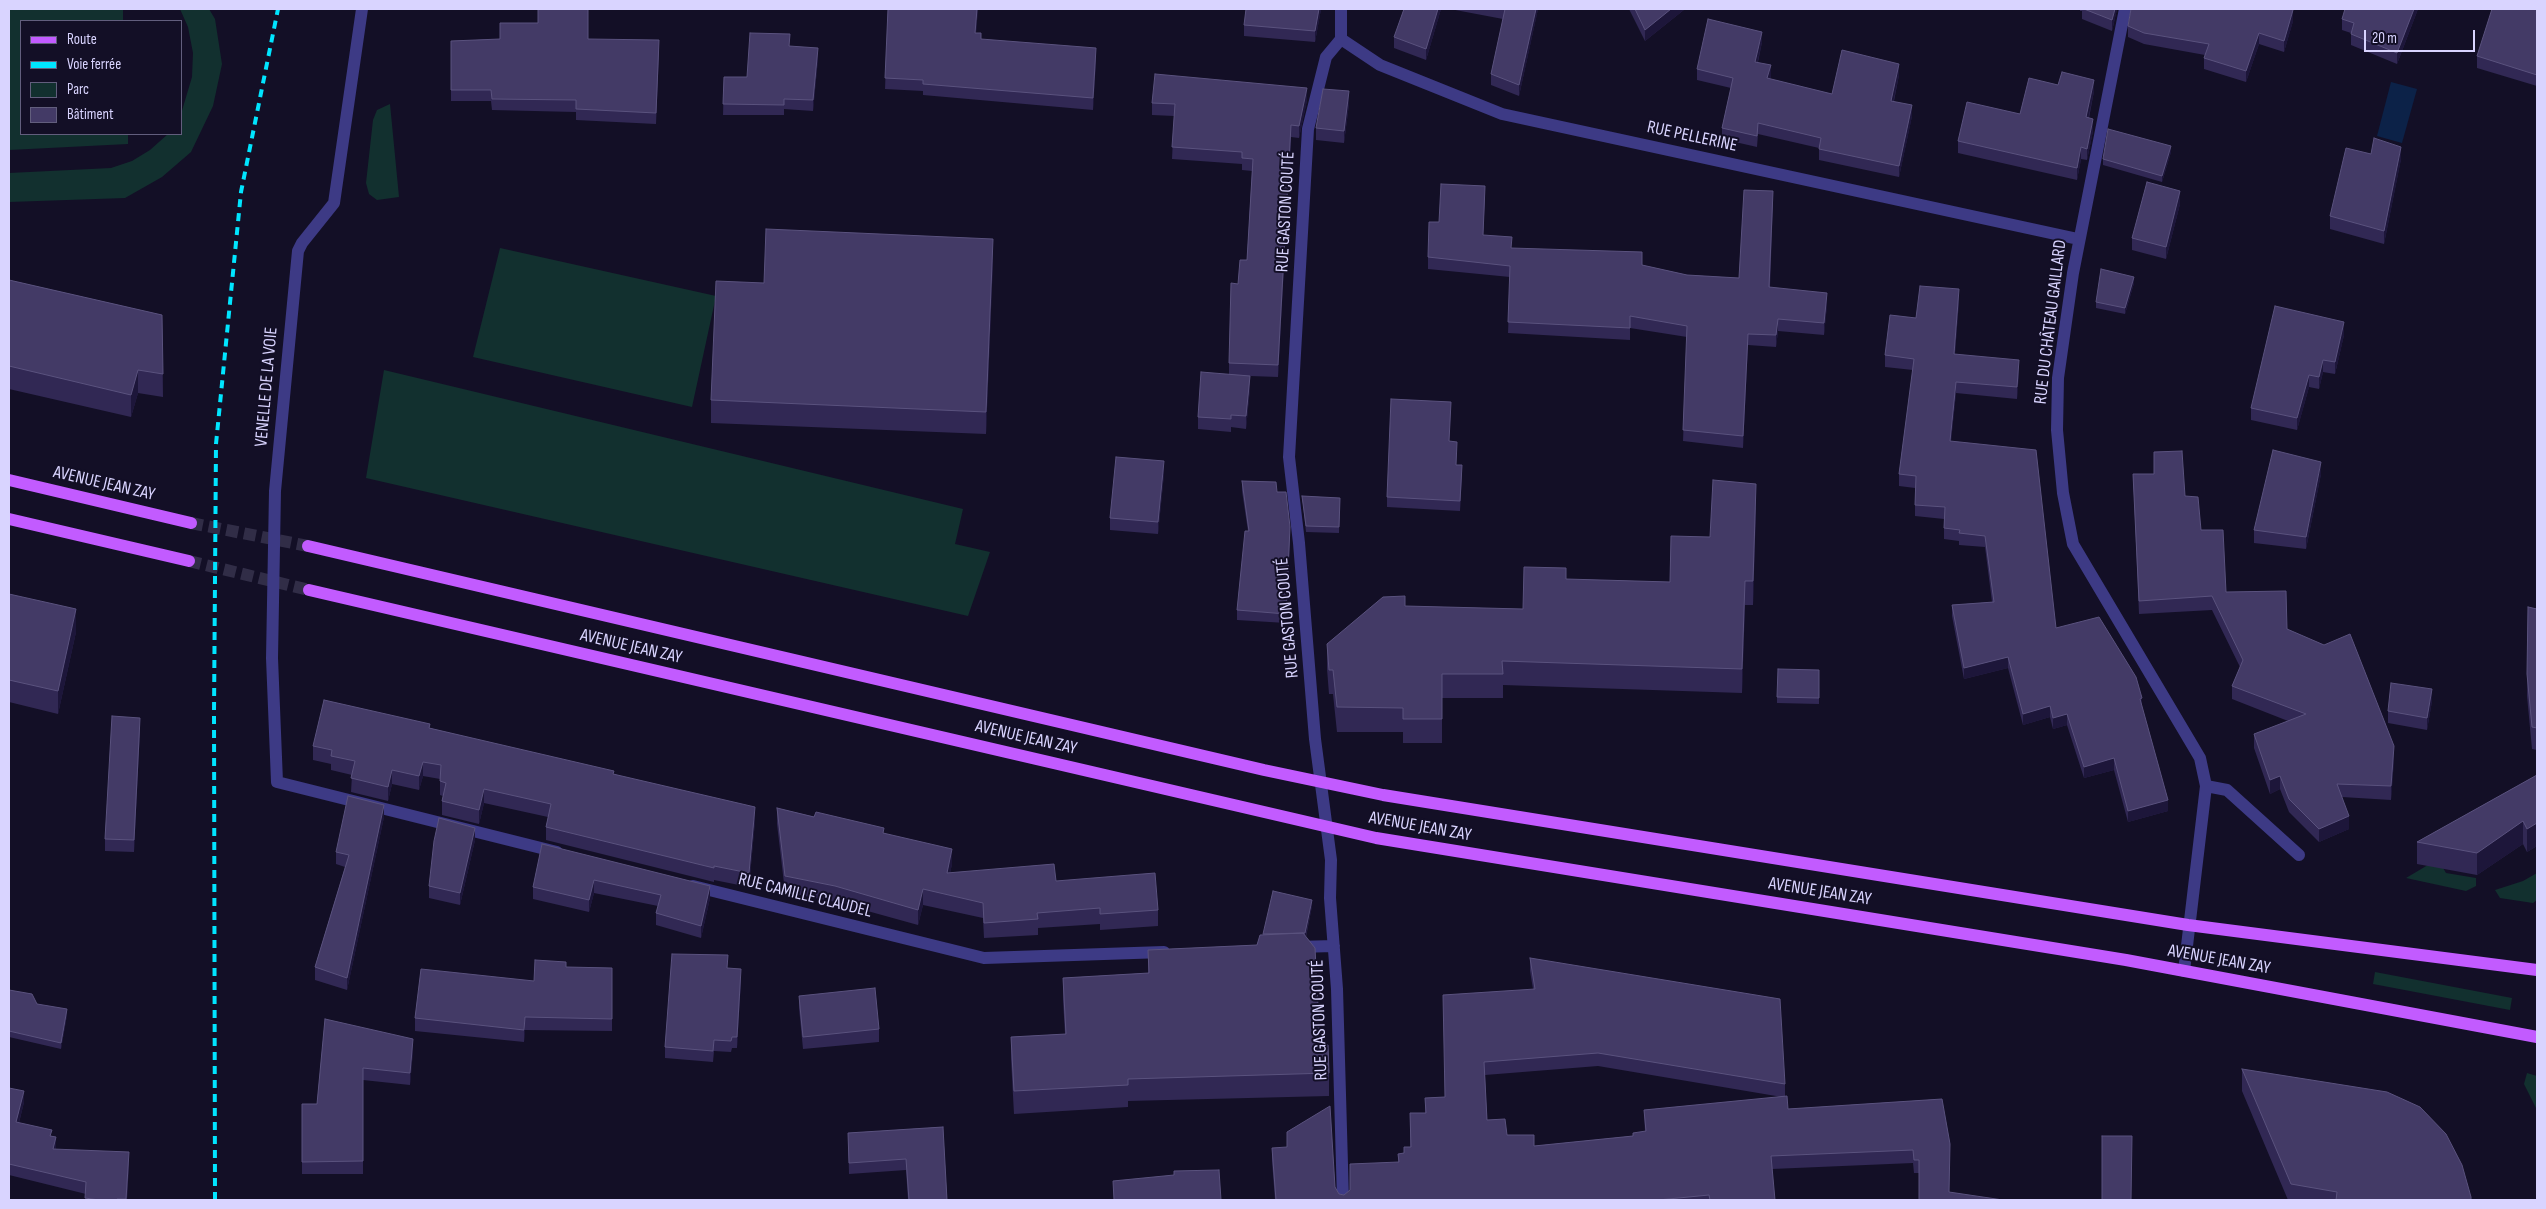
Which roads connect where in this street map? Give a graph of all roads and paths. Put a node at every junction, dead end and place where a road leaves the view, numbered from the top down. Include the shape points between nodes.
1 (362, 9) edge
2 (1341, 9) edge
3 (2125, 9) edge
4 (1341, 39) junction
5 (2078, 240) junction
6 (9, 480) edge
7 (9, 519) edge
8 (191, 523) tunnel mouth
9 (308, 546) tunnel mouth
10 (189, 561) tunnel mouth
11 (309, 590) tunnel mouth
12 (1321, 782) junction
13 (2206, 786) junction
14 (1325, 826) junction
15 (568, 855) edge
16 (2299, 855) dead end
17 (681, 883) edge
18 (2188, 925) junction
19 (1334, 946) junction
20 (1283, 948) edge
21 (1173, 952) edge
22 (2537, 970) edge
23 (2184, 971) junction
24 (2537, 1037) edge
25 (1343, 1200) edge

1 - 15 street, VENELLE DE LA VOIE via 334,203 298,251 275,491 272,658 277,782
2 - 4 street
3 - 5 street, RUE DU CHÂTEAU GAILLARD
4 - 5 street, RUE PELLERINE via 1380,65 1502,114
4 - 12 street, RUE GASTON COUTÉ via 1326,57 1308,129 1289,457
5 - 13 street, RUE DU CHÂTEAU GAILLARD via 2058,378 2057,430 2063,493 2073,544 2200,758
6 - 8 main road, AVENUE JEAN ZAY
7 - 10 main road
9 - 12 main road, AVENUE JEAN ZAY
11 - 14 main road, AVENUE JEAN ZAY
12 - 14 street, RUE GASTON COUTÉ
12 - 18 main road, AVENUE JEAN ZAY
13 - 16 street via 2227,790
13 - 18 street, RUE DU CHÂTEAU GAILLARD
14 - 19 street, RUE GASTON COUTÉ via 1331,860
14 - 23 main road, AVENUE JEAN ZAY via 1376,838
17 - 21 street, RUE CAMILLE CLAUDEL via 984,958
18 - 22 main road, AVENUE JEAN ZAY
18 - 23 street, RUE DU CHÂTEAU GAILLARD
19 - 20 street
19 - 25 street, RUE GASTON COUTÉ
23 - 24 main road, AVENUE JEAN ZAY

